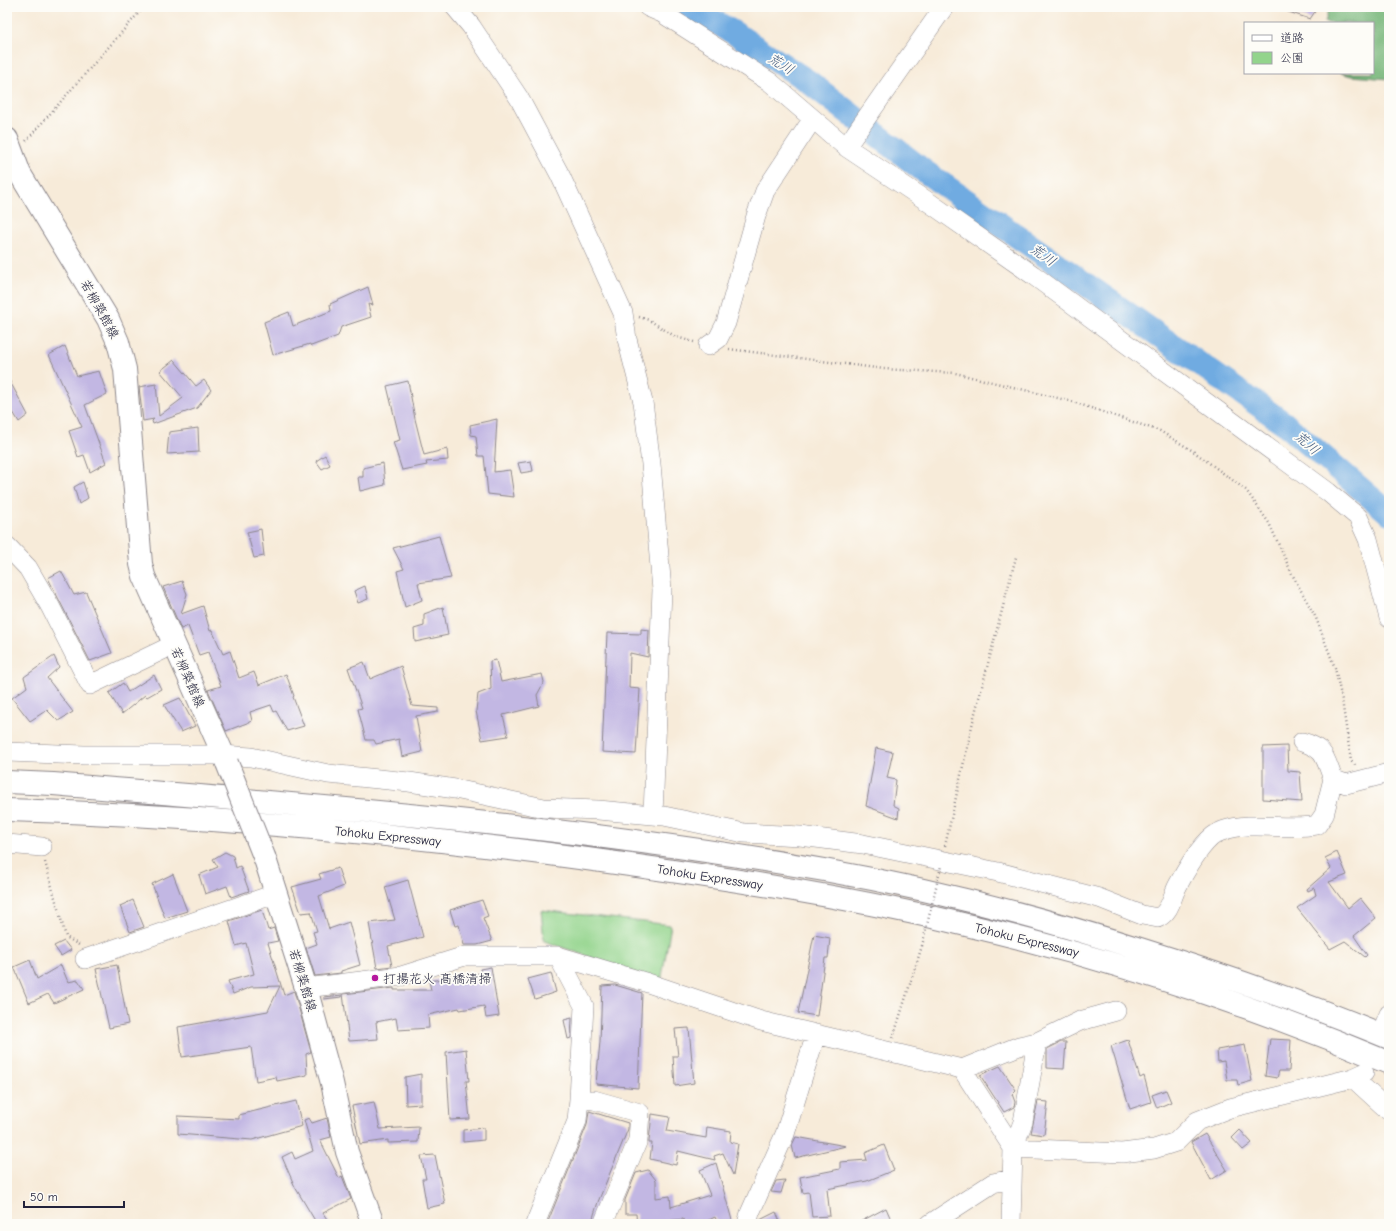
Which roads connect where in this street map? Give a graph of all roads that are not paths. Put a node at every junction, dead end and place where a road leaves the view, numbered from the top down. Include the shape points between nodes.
1 (455, 7) edge
2 (648, 7) edge
3 (944, 7) edge
4 (812, 120) junction
5 (849, 143) junction
6 (10, 148) edge
7 (708, 346) road end
8 (7, 546) edge
9 (1389, 618) edge
10 (173, 645) junction
11 (1302, 742) dead end
12 (7, 752) edge
13 (224, 759) junction
14 (1389, 774) edge
15 (1333, 779) junction
16 (7, 782) edge
17 (7, 810) edge
18 (653, 815) junction
19 (7, 844) edge
20 (42, 847) road end
21 (275, 894) junction
22 (84, 953) road end
23 (558, 956) junction
24 (306, 988) junction
25 (1116, 1011) dead end
26 (1387, 1026) edge
27 (816, 1034) junction
28 (1037, 1042) junction
29 (1389, 1063) edge
30 (962, 1069) junction
31 (580, 1099) junction
32 (1389, 1111) edge
33 (1013, 1148) junction
34 (1012, 1179) junction
35 (372, 1224) edge
36 (535, 1224) edge
37 (603, 1224) edge
38 (747, 1224) edge
39 (930, 1224) edge
40 (1011, 1224) edge

1 - 18 street via 471,26 519,98 560,174 623,313 643,402 662,590
2 - 4 street via 662,13 770,82
3 - 5 street
4 - 5 street
4 - 7 street via 765,191 726,323 718,339
5 - 9 street via 1033,275 1328,492 1358,517 1368,539
6 - 10 main road, 若柳築館線 via 20,174 108,319 118,342 125,369 141,564
8 - 10 street via 28,568 90,684
10 - 13 main road, 若柳築館線
11 - 15 street via 1314,745 1322,751
12 - 13 street
13 - 18 street via 251,757 328,774 455,789 544,808
13 - 21 main road, 若柳築館線, bridge via 265,859
14 - 15 street via 1346,784
15 - 18 street via 1324,815 1317,824 1300,828 1237,826 1220,831 1192,861 1177,886 1166,914 1158,918 1142,916 1099,898 863,844 800,836 744,833
16 - 26 main road, Tohoku Expressway via 252,800 490,823 826,870 960,898 1087,932 1224,976 1350,1022
17 - 29 main road, Tohoku Expressway via 198,818 488,846 716,877 824,895 957,922 1081,954 1216,997 1345,1044
19 - 20 street
21 - 22 street
21 - 24 main road, 若柳築館線
23 - 24 street via 465,956 401,976
23 - 27 street via 761,1021
23 - 31 street via 584,1006
24 - 35 main road, 若柳築館線 via 348,1152
25 - 28 street via 1080,1021
27 - 30 street
27 - 38 street via 785,1134
28 - 30 street via 1019,1046
28 - 33 street via 1023,1122
30 - 33 street
31 - 36 street via 577,1121
31 - 37 street via 594,1100 640,1113 638,1140
32 - 33 street via 1359,1076 1230,1108 1196,1121 1176,1142 1154,1149 1122,1153
33 - 34 street
34 - 39 street via 992,1183
34 - 40 street

